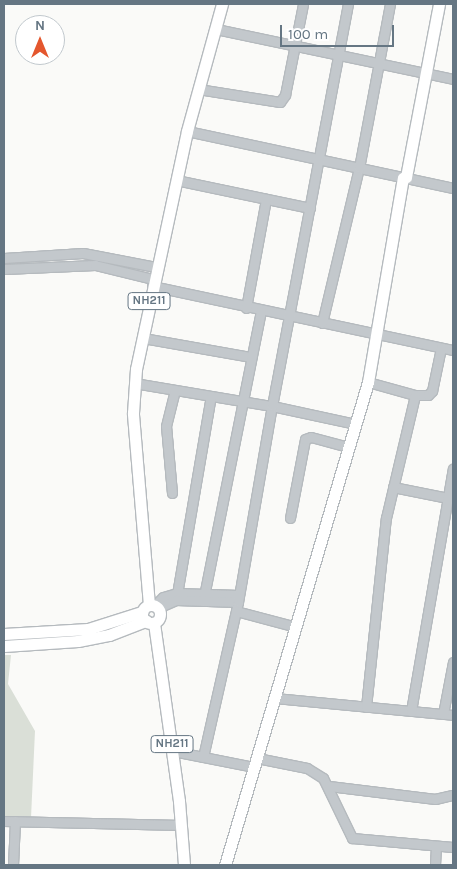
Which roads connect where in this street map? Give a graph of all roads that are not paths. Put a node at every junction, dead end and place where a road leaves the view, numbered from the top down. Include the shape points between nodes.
1 (222, 4) edge
2 (303, 4) edge
3 (348, 4) edge
4 (390, 4) edge
5 (439, 4) edge
6 (216, 28) junction
7 (295, 44) junction
8 (339, 53) junction
9 (379, 62) junction
10 (426, 73) junction
11 (453, 79) edge
12 (198, 89) junction
13 (186, 131) junction
14 (319, 160) junction
15 (359, 168) junction
16 (403, 178) junction
17 (176, 180) junction
18 (453, 188) edge
19 (266, 199) junction
20 (310, 208) junction
21 (4, 258) edge
22 (156, 267) junction
23 (4, 269) edge
24 (152, 283) junction
25 (246, 308) junction
26 (261, 311) junction
27 (289, 317) junction
28 (322, 323) junction
29 (376, 334) junction
30 (143, 338) junction
31 (441, 348) junction
32 (453, 350) edge
33 (251, 357) junction
34 (368, 382) junction
35 (134, 383) junction
36 (175, 390) junction
37 (415, 395) junction
38 (211, 396) junction
39 (242, 401) junction
40 (272, 406) junction
41 (356, 424) junction
42 (349, 447) junction
43 (453, 470) edge
44 (393, 487) junction
45 (172, 493) dead end
46 (448, 498) junction
47 (290, 518) dead end
48 (177, 597) junction
49 (204, 597) junction
50 (238, 603) junction
51 (151, 612) junction
52 (296, 627) junction
53 (4, 634) edge
54 (4, 646) edge
55 (453, 662) edge
56 (274, 698) junction
57 (366, 707) junction
58 (411, 711) junction
59 (443, 714) junction
60 (453, 714) edge
61 (173, 751) junction
62 (203, 757) junction
63 (255, 763) junction
64 (328, 786) junction
65 (453, 795) edge
66 (4, 821) edge
67 (15, 822) junction
68 (182, 825) junction
69 (436, 846) junction
70 (453, 847) edge
71 (14, 865) edge
72 (184, 865) edge
73 (225, 865) edge
74 (435, 865) edge

1 - 6 main road, NH211
2 - 7 street
3 - 8 street
4 - 9 street
5 - 10 main road
6 - 7 street
6 - 12 main road, NH211
7 - 8 street
7 - 12 street via 285,95 280,102
8 - 9 street
8 - 14 street
9 - 10 street
9 - 15 street
10 - 11 street
10 - 16 main road via 406,177
12 - 13 main road, NH211
13 - 14 street
13 - 17 main road, NH211
14 - 15 street
14 - 20 street
15 - 16 street
15 - 28 street
16 - 18 street
16 - 29 main road
17 - 19 street
17 - 22 main road, NH211
19 - 20 street
19 - 25 street
20 - 27 street
21 - 22 street via 83,253
22 - 24 main road, NH211
23 - 24 street via 95,266
24 - 25 street
24 - 30 main road, NH211
25 - 26 street
26 - 27 street
26 - 33 street
27 - 28 street
27 - 40 street
28 - 29 street
29 - 31 street
29 - 34 main road
30 - 33 street
30 - 35 main road, NH211
31 - 32 street
31 - 37 street via 432,391 423,396
33 - 39 street
34 - 37 street
34 - 41 main road
35 - 36 street
35 - 51 main road, NH211 via 133,413
36 - 38 street
36 - 45 street via 166,426
37 - 44 street
38 - 39 street
38 - 48 street
39 - 40 street
39 - 49 street
40 - 41 street
40 - 50 street
41 - 42 main road
42 - 47 street via 311,437 305,439
42 - 52 main road
43 - 46 street
44 - 46 street
44 - 57 street via 378,572
46 - 58 street
48 - 49 street
48 - 51 street
49 - 50 street
50 - 52 street
50 - 62 street
51 - 53 main road via 88,630
51 - 54 main road via 109,635 78,641
51 - 61 main road, NH211
52 - 56 main road
55 - 59 street
56 - 57 street
56 - 63 main road
57 - 58 street
58 - 59 street
59 - 60 street
61 - 62 street
61 - 68 main road, NH211
62 - 63 street
63 - 64 street via 306,768
63 - 73 main road
64 - 65 street via 435,799
64 - 69 street via 352,838
66 - 67 street
67 - 68 street
67 - 71 street
68 - 72 main road, NH211
69 - 70 street
69 - 74 street

